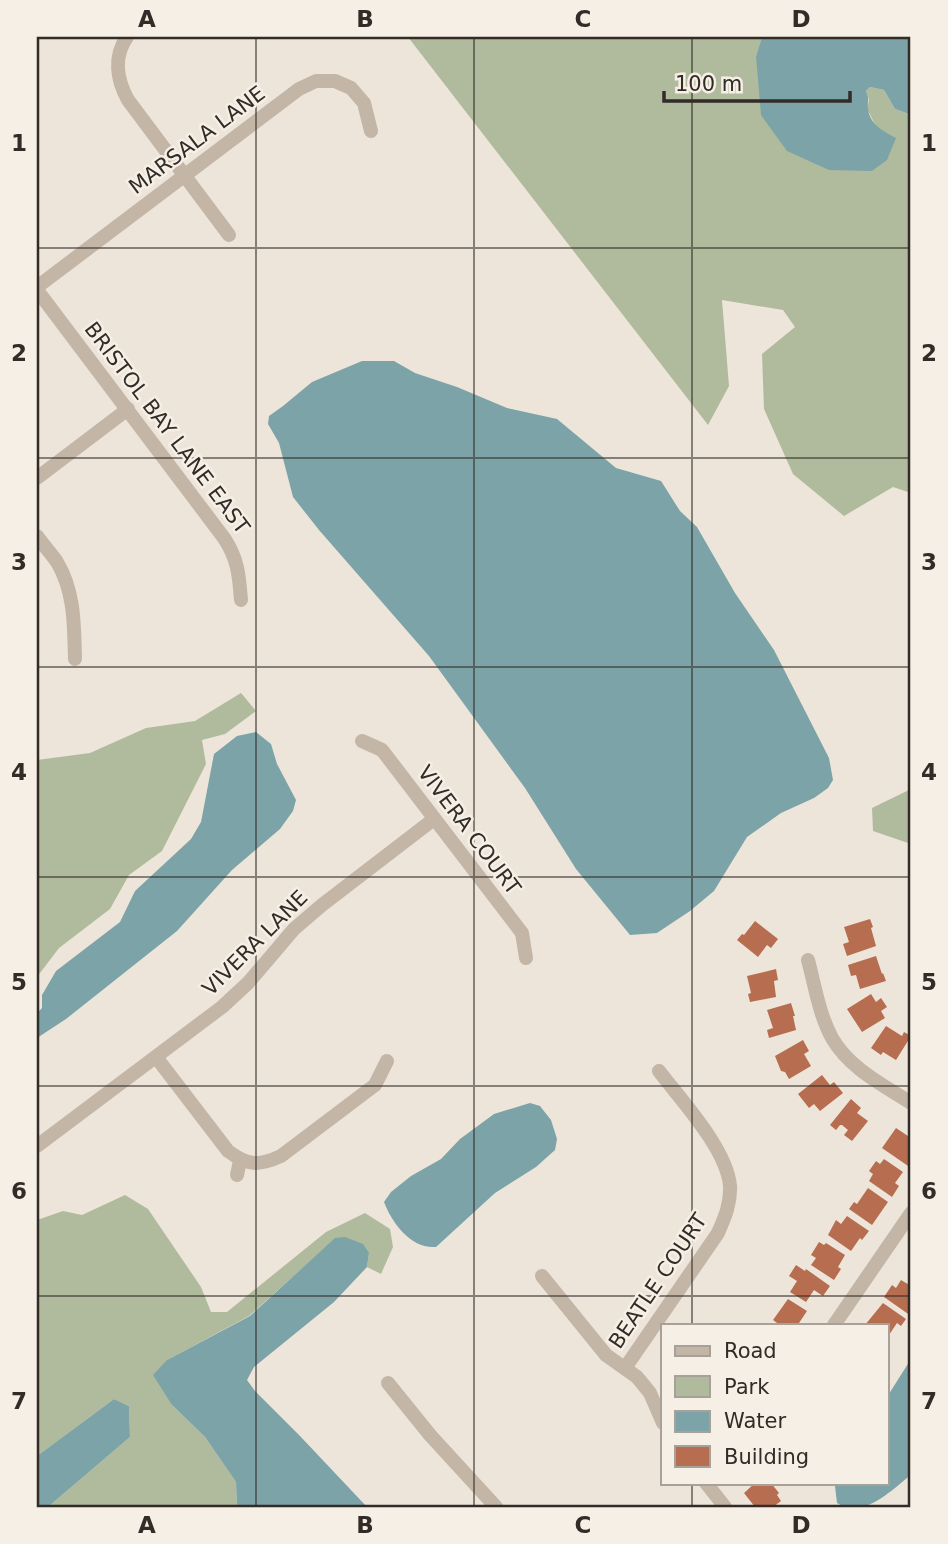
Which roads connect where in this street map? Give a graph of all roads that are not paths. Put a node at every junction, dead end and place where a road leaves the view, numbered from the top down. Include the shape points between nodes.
1 (127, 37) edge
2 (371, 131) dead end
3 (184, 175) junction
4 (229, 235) dead end
5 (37, 289) edge
6 (128, 410) junction
7 (37, 478) edge
8 (37, 536) edge
9 (241, 600) dead end
10 (75, 659) dead end
11 (362, 741) dead end
12 (434, 819) junction
13 (526, 958) dead end
14 (808, 960) dead end
15 (156, 1057) junction
16 (387, 1061) dead end
17 (659, 1071) dead end
18 (911, 1103) edge
19 (37, 1146) edge
20 (911, 1213) edge
21 (542, 1276) dead end
22 (835, 1324) edge
23 (625, 1368) junction
24 (388, 1383) dead end
25 (661, 1418) edge
26 (707, 1484) edge
27 (496, 1507) edge
28 (724, 1507) edge

1 - 3 street via 119,56 121,87
2 - 3 street, MARSALA LANE via 364,103 351,88 335,81 316,81
3 - 4 street
3 - 5 street, MARSALA LANE
5 - 6 street, BRISTOL BAY LANE EAST
6 - 7 street
6 - 9 street, BRISTOL BAY LANE EAST via 233,551
8 - 10 street via 67,585
11 - 12 street, VIVERA COURT via 383,751
12 - 13 street, VIVERA COURT via 522,933
12 - 15 street, VIVERA LANE via 321,905 222,1007
14 - 18 street via 833,1040 868,1075
15 - 16 street via 239,1168 281,1156 375,1085
15 - 19 street, VIVERA LANE
17 - 23 street, BEATLE COURT via 724,1161 730,1186 728,1211 718,1233
20 - 22 street
21 - 23 street via 606,1355
23 - 25 street via 650,1393
24 - 27 street
26 - 28 street

